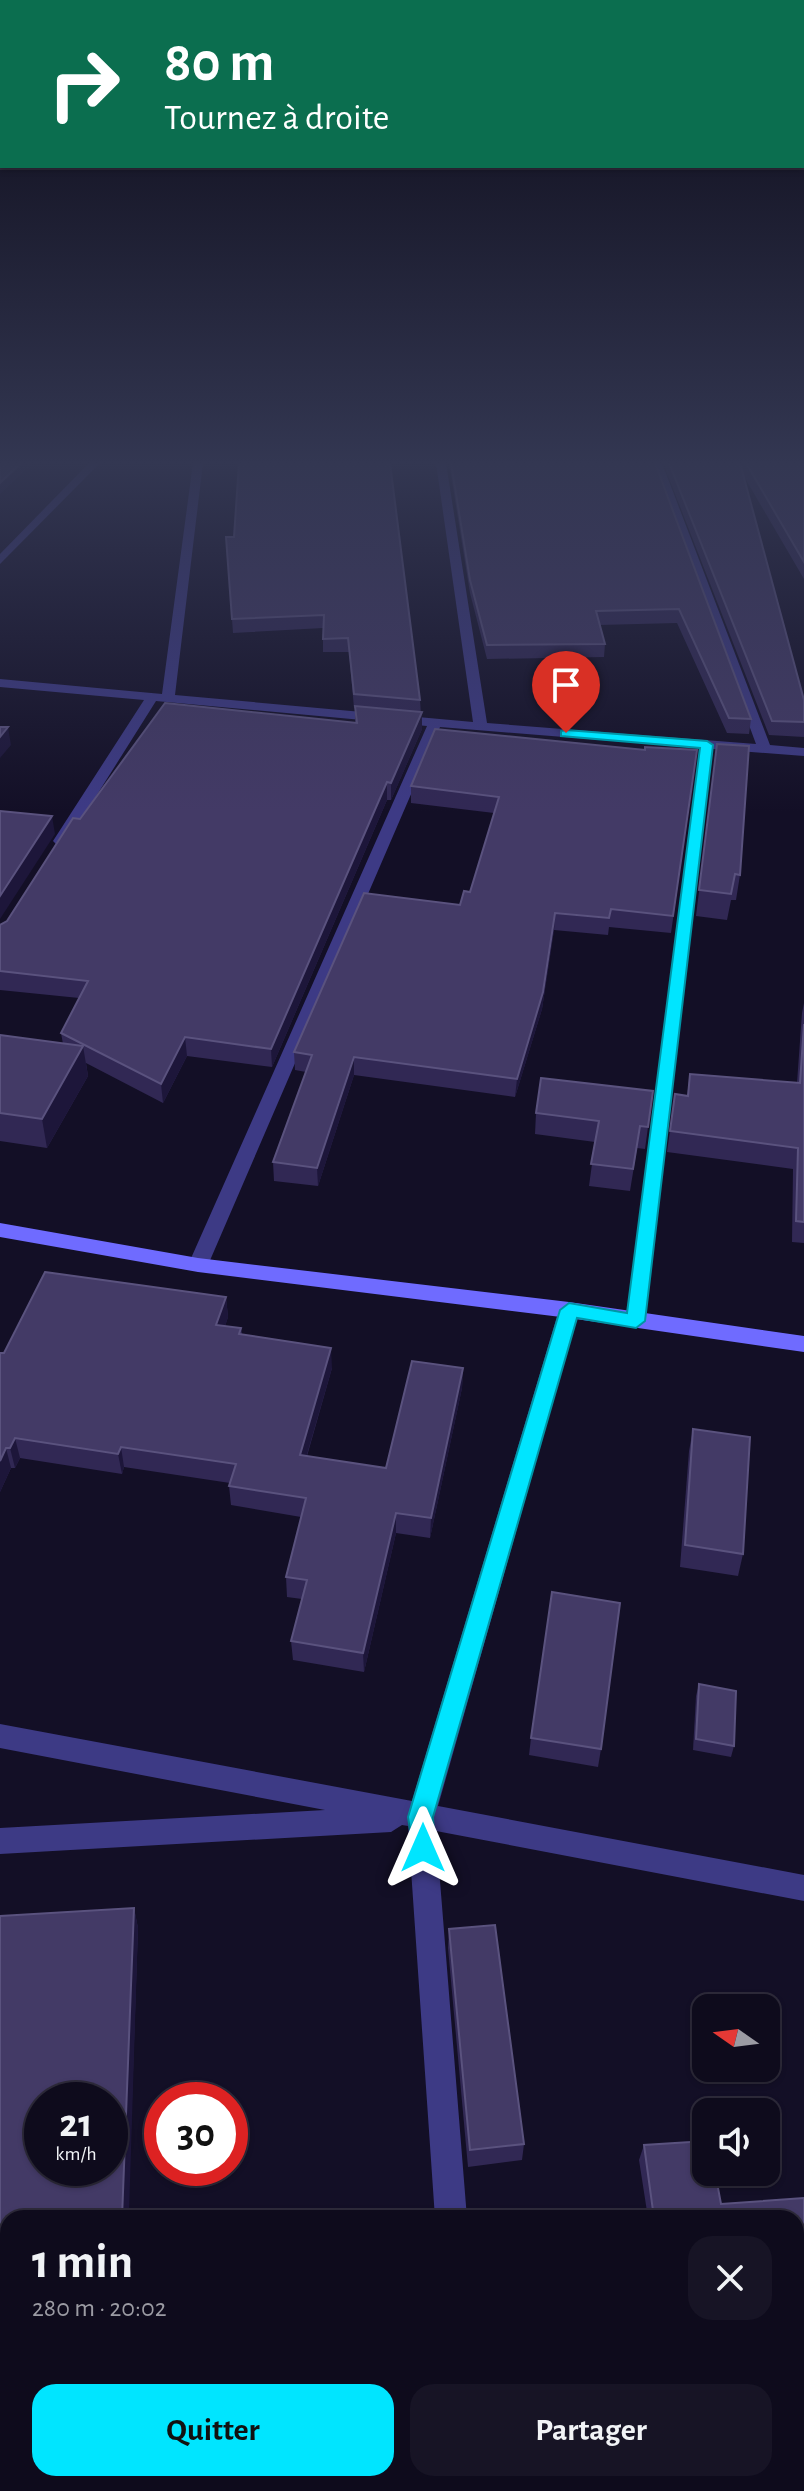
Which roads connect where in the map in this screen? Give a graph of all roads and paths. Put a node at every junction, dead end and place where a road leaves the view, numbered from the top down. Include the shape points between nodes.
1 (180, 579) edge
2 (459, 579) edge
3 (701, 579) edge
4 (0, 683) edge
5 (161, 696) junction
6 (435, 723) junction
7 (481, 727) junction
8 (707, 745) junction
9 (765, 749) junction
10 (804, 752) edge
11 (51, 857) edge
12 (0, 1230) edge
13 (198, 1265) junction
14 (569, 1310) junction
15 (636, 1321) junction
16 (804, 1344) edge
17 (0, 1736) edge
18 (421, 1817) junction
19 (0, 1841) edge
20 (804, 1888) edge
21 (450, 2210) edge

1 - 5 street
2 - 7 street
3 - 9 street
4 - 5 street
5 - 6 street
5 - 11 street
6 - 7 street
6 - 13 street
7 - 8 street
8 - 9 street
8 - 15 street
9 - 10 street
12 - 13 street
13 - 14 street
14 - 15 street
14 - 18 street
15 - 16 street
17 - 18 street
18 - 19 street
18 - 20 street
18 - 21 street

